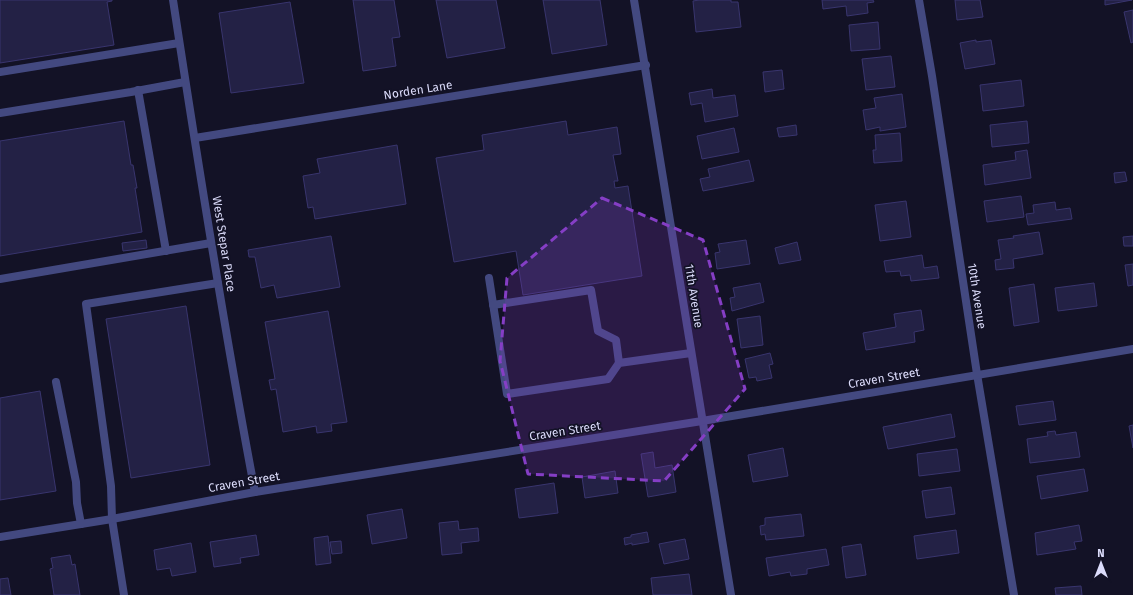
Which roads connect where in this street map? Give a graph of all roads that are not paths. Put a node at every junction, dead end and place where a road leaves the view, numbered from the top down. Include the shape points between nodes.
1 (173, 0) edge
2 (634, 0) edge
3 (919, 0) edge
4 (180, 43) junction
5 (646, 65) junction
6 (0, 72) edge
7 (185, 82) junction
8 (138, 90) junction
9 (0, 113) edge
10 (195, 138) junction
11 (211, 243) junction
12 (166, 251) junction
13 (489, 278) dead end
14 (0, 279) edge
15 (218, 283) junction
16 (493, 305) junction
17 (1133, 348) edge
18 (691, 352) junction
19 (619, 363) junction
20 (977, 374) junction
21 (56, 382) dead end
22 (702, 421) junction
23 (255, 492) junction
24 (112, 519) junction
25 (81, 524) junction
26 (0, 537) edge
27 (124, 595) edge
28 (730, 595) edge
29 (1014, 595) edge

1 - 4 street, West Stepar Place
2 - 5 street, 11th Avenue
3 - 20 street, 10th Avenue
4 - 6 street
4 - 7 street, West Stepar Place
5 - 10 street, Norden Lane
5 - 18 street, 11th Avenue
7 - 8 street
7 - 10 street, West Stepar Place
8 - 9 street
8 - 12 street
10 - 11 street, West Stepar Place
11 - 12 street
11 - 15 street, West Stepar Place
12 - 14 street
13 - 16 street
15 - 23 street, West Stepar Place
15 - 24 street via 86,304 111,486
16 - 19 street via 591,290 598,331 616,340
16 - 19 street via 507,394 608,379
17 - 20 street, Craven Street
18 - 19 street
18 - 22 street, 11th Avenue
20 - 22 street, Craven Street
20 - 29 street, 10th Avenue
21 - 25 street via 76,482
22 - 23 street, Craven Street
22 - 28 street, 11th Avenue
23 - 24 street, Craven Street
24 - 25 street, Craven Street
24 - 27 street
25 - 26 street, Craven Street

